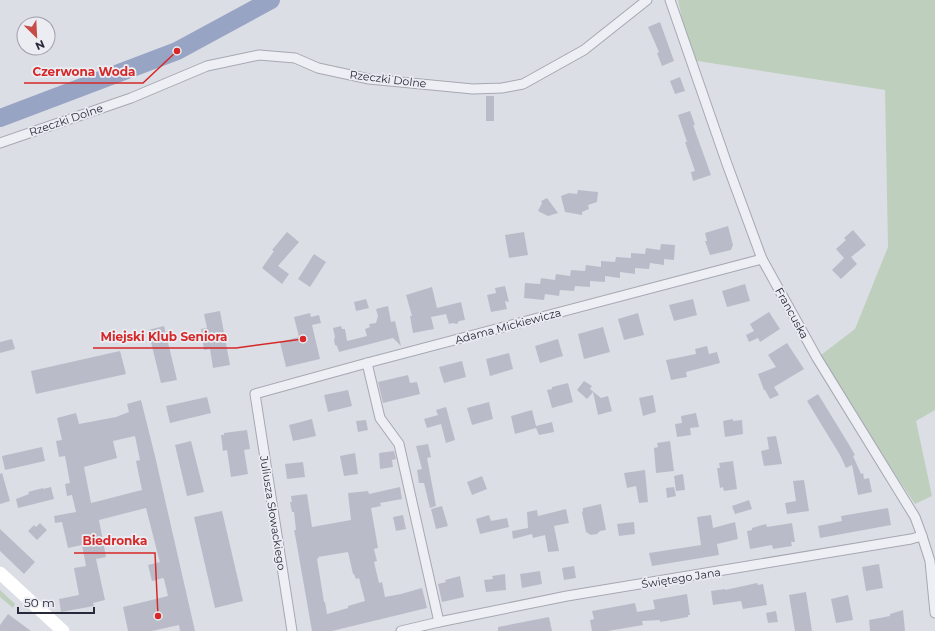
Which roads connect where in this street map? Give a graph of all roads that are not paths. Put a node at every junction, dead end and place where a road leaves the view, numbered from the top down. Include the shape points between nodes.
1 (647, 0) edge
2 (670, 0) edge
3 (0, 143) edge
4 (762, 259) junction
5 (366, 363) junction
6 (255, 394) joint
7 (922, 536) junction
8 (0, 573) edge
9 (935, 613) edge
10 (439, 622) junction
11 (63, 631) edge
12 (292, 631) edge
13 (400, 631) edge

1 - 3 street, Rzeczki Dolne via 584,50 523,84 473,89 369,79 318,68 295,58 259,55 207,66 130,98
2 - 4 street, Francuska
4 - 5 street, Adama Mickiewicza
4 - 7 street, Francuska via 817,358 915,517
5 - 6 street, Adama Mickiewicza
5 - 10 street via 380,418 399,444
6 - 12 street, Juliusza Słowackiego
7 - 9 street, Francuska via 930,561
7 - 10 street, Świętego Jana via 568,596
8 - 11 main road
10 - 13 street, Świętego Jana

